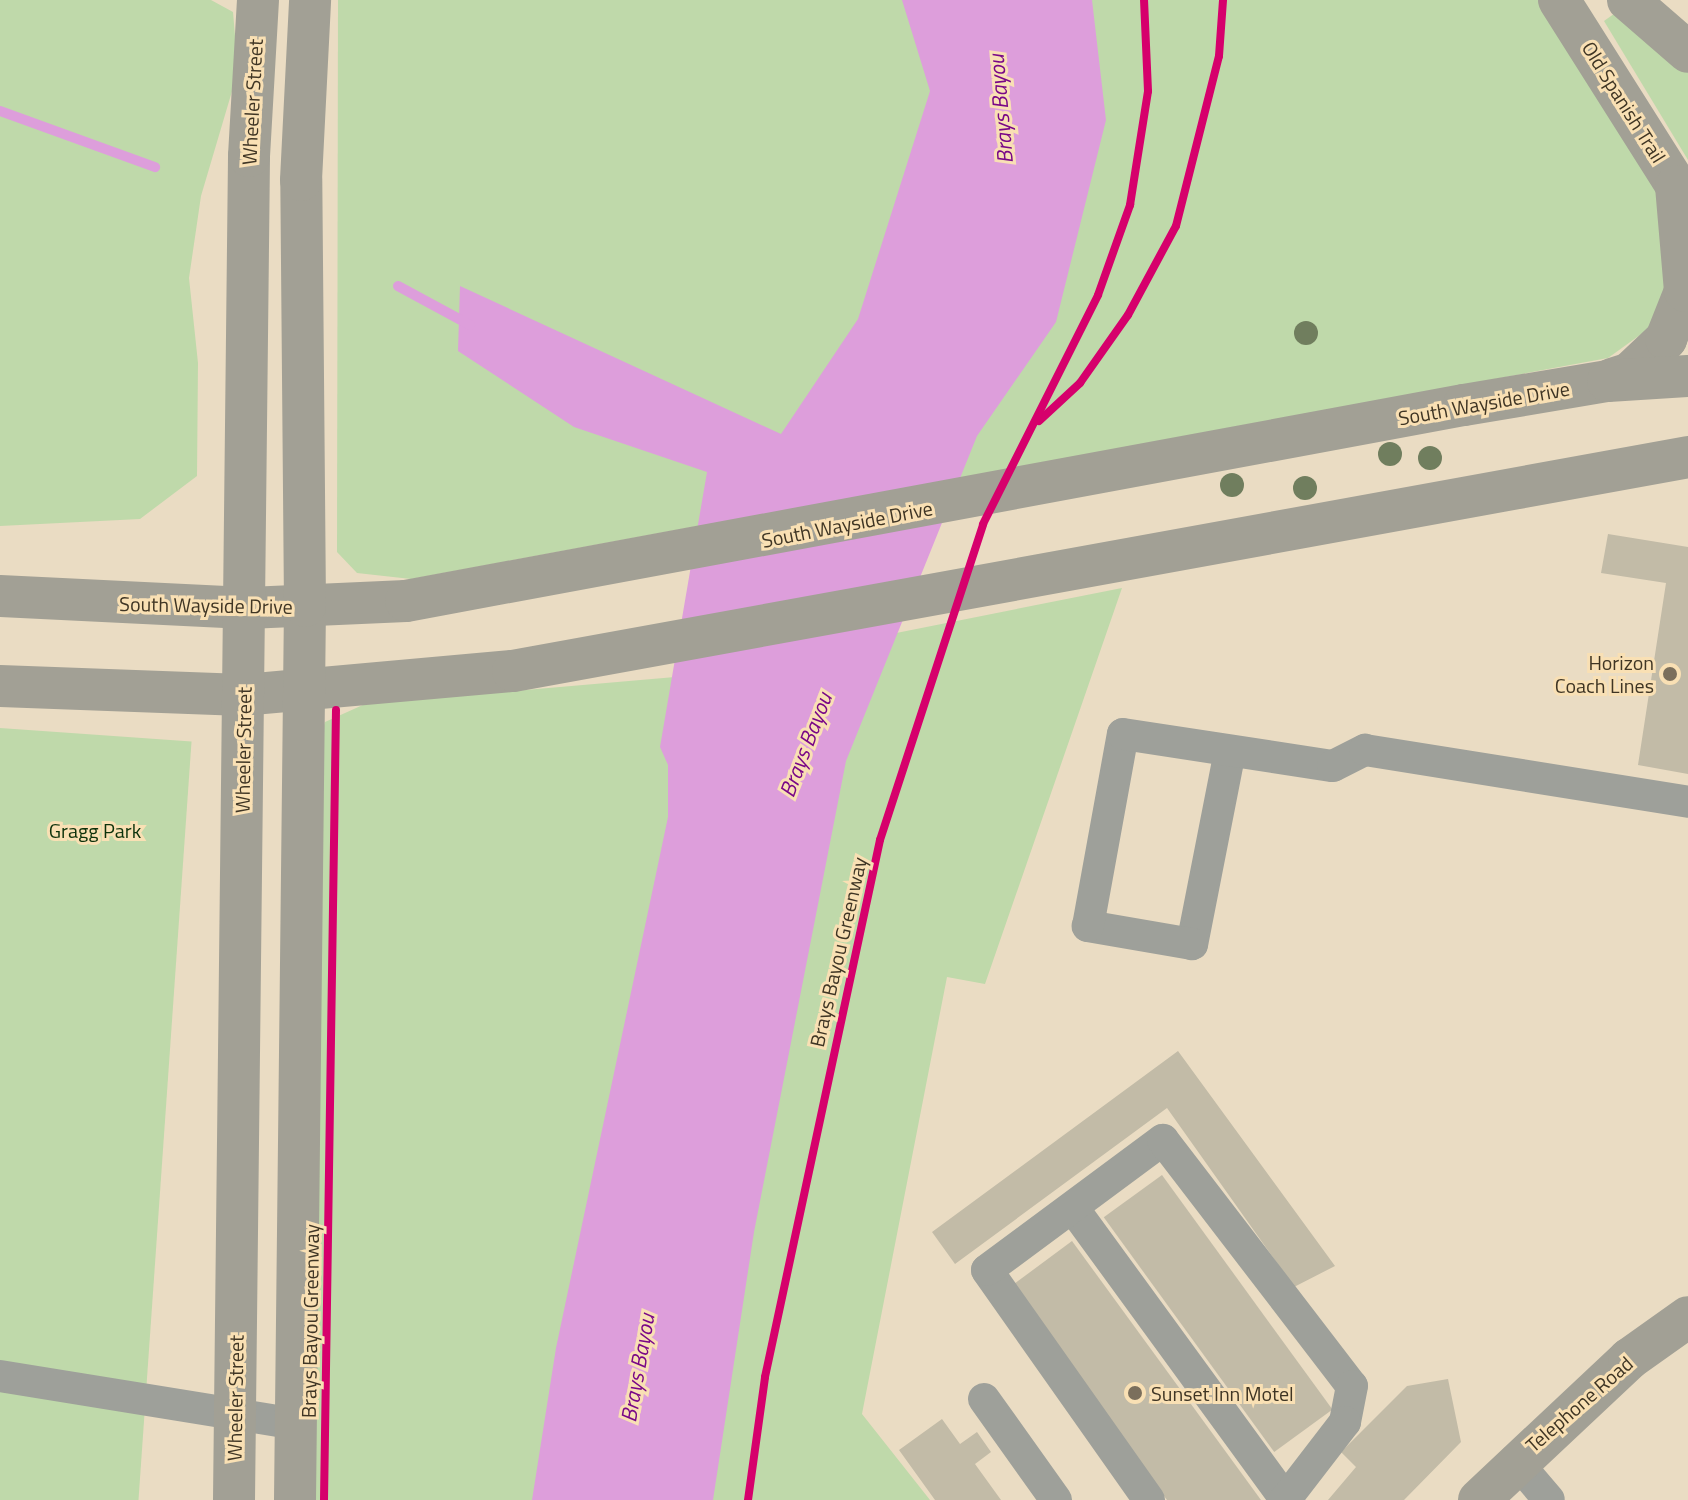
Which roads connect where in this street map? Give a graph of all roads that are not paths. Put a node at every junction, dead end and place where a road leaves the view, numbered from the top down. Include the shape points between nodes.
1 (258, 0) edge
2 (1559, 0) edge
3 (1628, 0) edge
4 (296, 2) edge
5 (1688, 52) edge
6 (1682, 195) edge
7 (1688, 376) edge
8 (1608, 381) junction
9 (1688, 457) edge
10 (0, 596) edge
11 (305, 606) junction
12 (246, 608) junction
13 (0, 686) edge
14 (304, 693) junction
15 (243, 695) junction
16 (1230, 751) junction
17 (1688, 802) edge
18 (1073, 1208) junction
19 (1688, 1317) edge
20 (0, 1376) edge
21 (984, 1399) dead end
22 (235, 1411) junction
23 (296, 1424) junction
24 (1515, 1460) junction
25 (234, 1500) edge
26 (295, 1500) edge
27 (1056, 1500) edge
28 (1149, 1500) edge
29 (1285, 1500) edge
30 (1479, 1500) edge
31 (1549, 1500) edge

1 - 12 main road, Wheeler Street via 249,156
2 - 6 main road, Old Spanish Trail
3 - 5 main road
4 - 11 main road
6 - 8 main road via 1685,291 1666,339 1630,373
7 - 8 main road, South Wayside Drive
8 - 11 main road, South Wayside Drive via 522,585
9 - 14 main road via 513,671
10 - 12 main road, South Wayside Drive
11 - 12 main road, South Wayside Drive
11 - 14 main road
12 - 15 main road, Wheeler Street
13 - 15 main road
14 - 15 main road
14 - 23 main road
15 - 22 main road, Wheeler Street
16 - 16 lane via 1123,734 1088,926 1192,944
16 - 17 lane via 1333,766 1365,750
18 - 28 lane via 987,1270
18 - 29 lane
18 - 29 lane via 1163,1140 1352,1386 1345,1422
19 - 24 main road, Telephone Road
20 - 22 lane
21 - 27 lane
22 - 23 lane
22 - 25 main road, Wheeler Street
23 - 26 main road
24 - 30 main road, Telephone Road
24 - 31 lane

